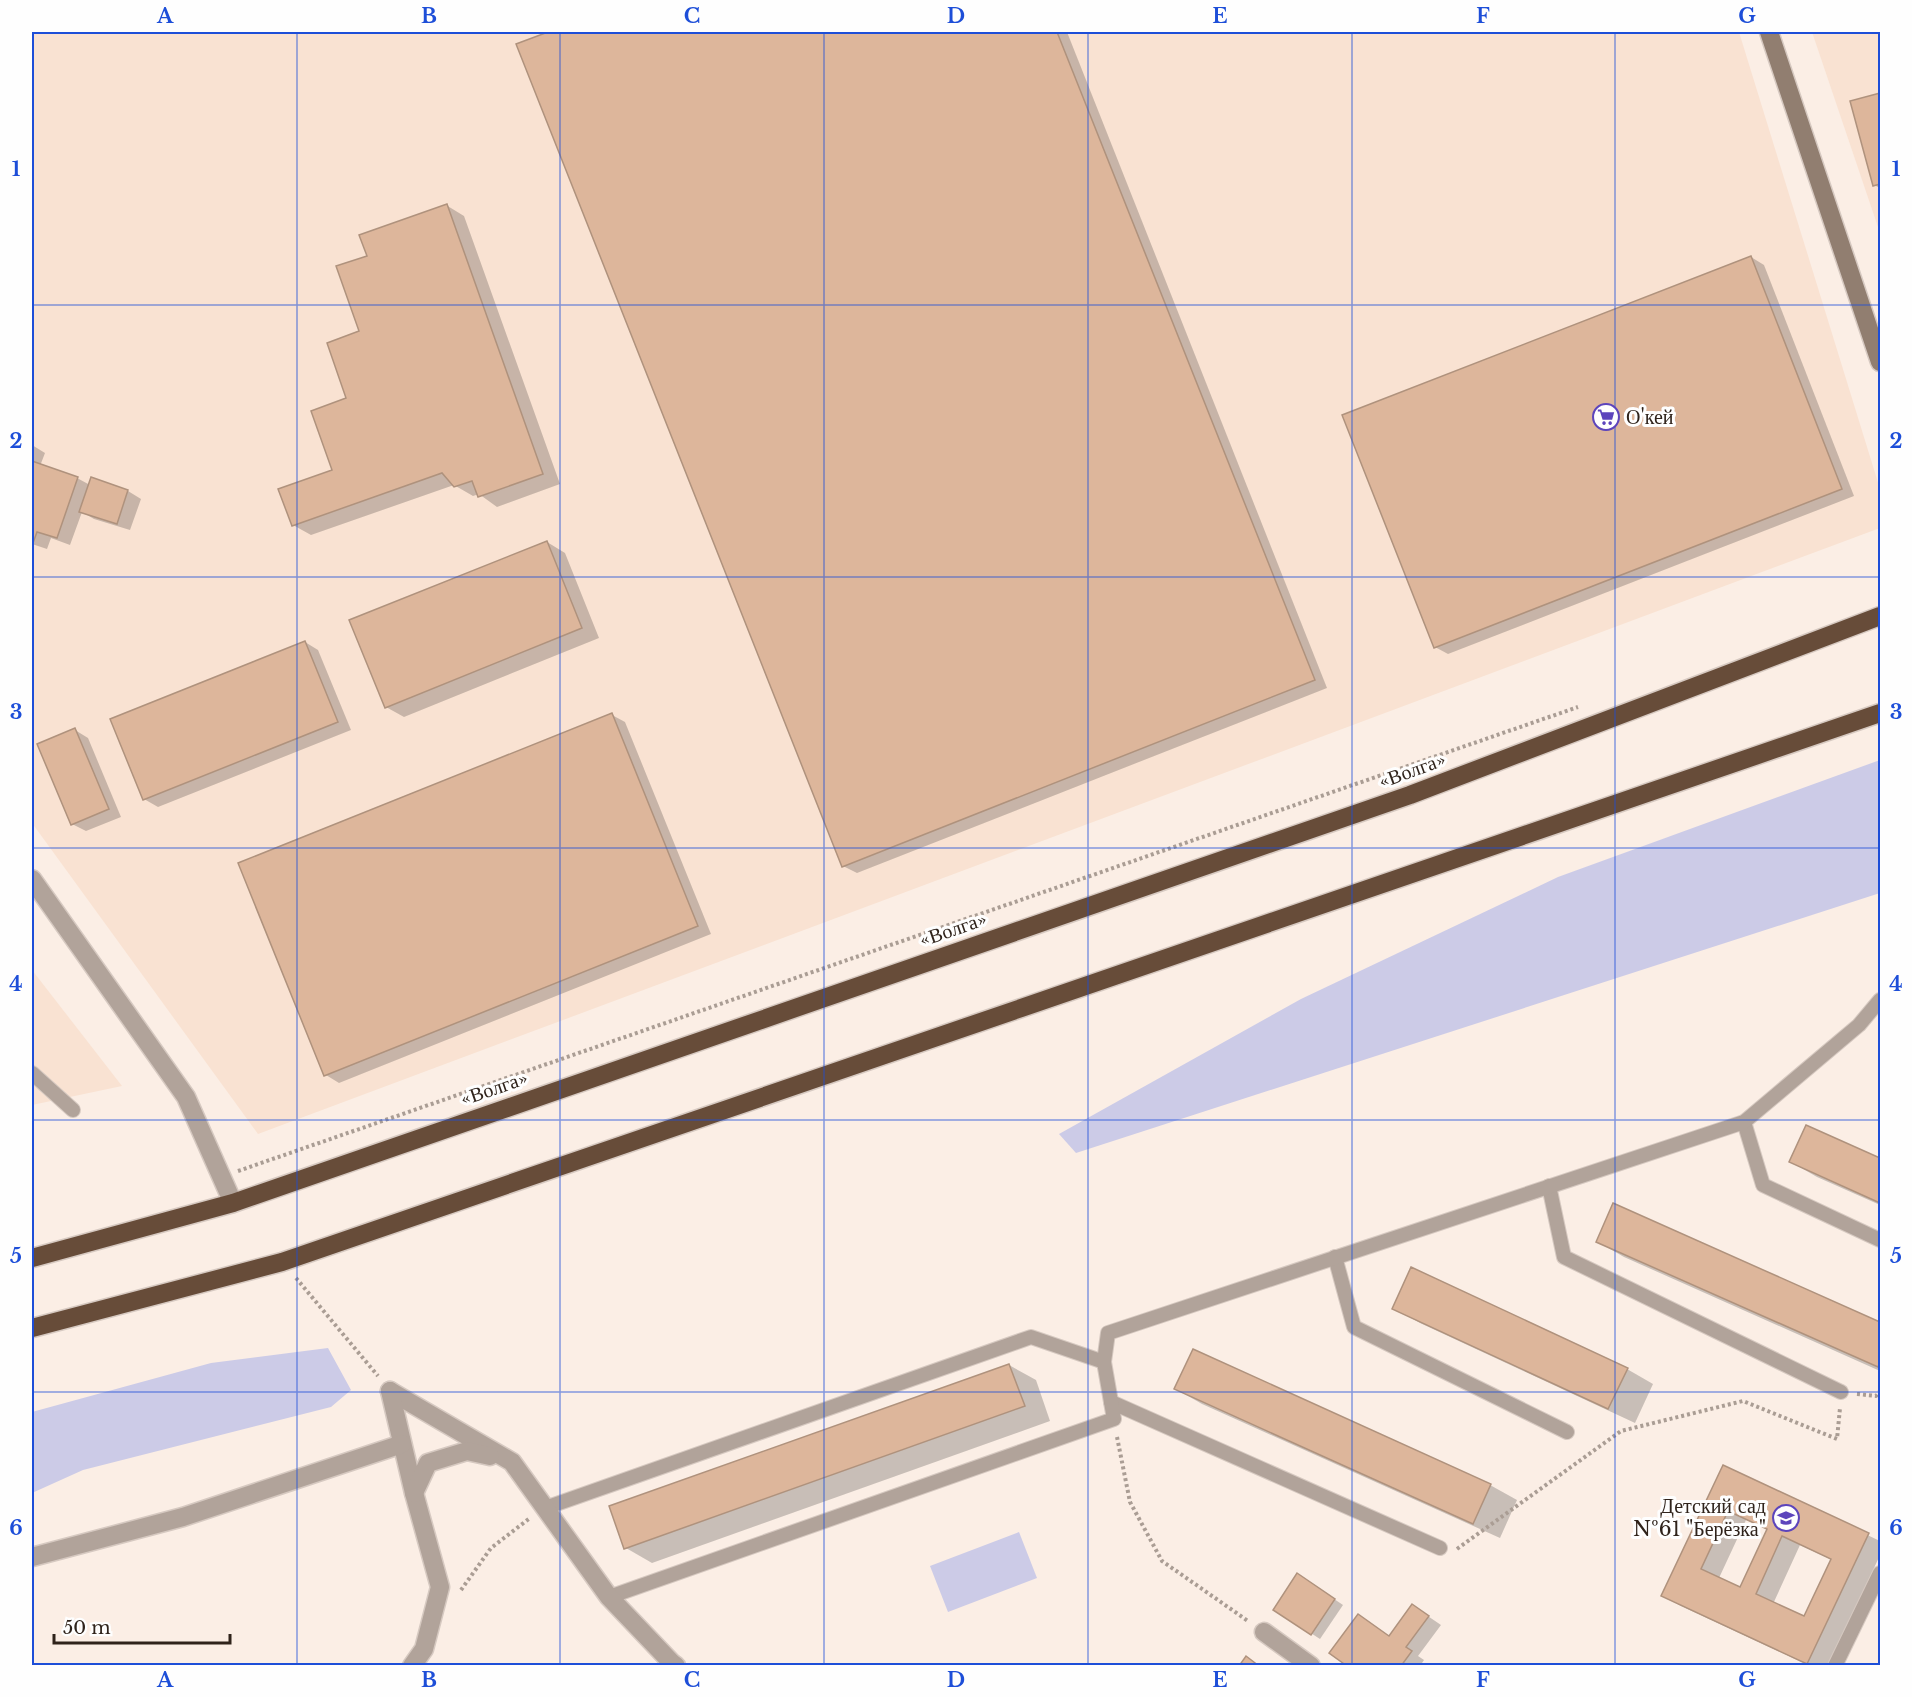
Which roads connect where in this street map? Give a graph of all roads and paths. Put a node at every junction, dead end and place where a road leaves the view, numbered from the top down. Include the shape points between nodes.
1 (1769, 32) edge
2 (1881, 362) edge
3 (1881, 616) edge
4 (1580, 706) dead end
5 (1881, 713) edge
6 (32, 879) edge
7 (1881, 1000) edge
8 (32, 1072) edge
9 (73, 1110) dead end
10 (1744, 1122) junction
11 (221, 1177) junction
12 (1550, 1186) junction
13 (233, 1203) junction
14 (1881, 1240) edge
15 (1335, 1257) junction
16 (32, 1258) edge
17 (282, 1262) junction
18 (32, 1328) edge
19 (1104, 1362) junction
20 (390, 1391) junction
21 (1881, 1391) edge
22 (1841, 1392) junction
23 (1111, 1402) junction
24 (1114, 1419) junction
25 (1567, 1432) dead end
26 (402, 1444) junction
27 (512, 1462) junction
28 (414, 1493) junction
29 (545, 1508) junction
30 (1440, 1548) joint
31 (32, 1557) edge
32 (1881, 1573) edge
33 (457, 1595) dead end
34 (609, 1597) junction
35 (1264, 1632) joint
36 (412, 1665) edge
37 (676, 1665) edge
38 (1311, 1665) edge
39 (1835, 1665) edge

1 - 2 street
3 - 13 highway, «Волга» via 1410,795
4 - 11 path
5 - 17 highway
6 - 11 street via 186,1097
7 - 10 lane via 1859,1025
8 - 9 lane
10 - 12 lane
10 - 14 lane via 1763,1185
11 - 13 street
12 - 15 lane
12 - 22 lane via 1564,1257
13 - 16 highway, «Волга»
15 - 19 lane via 1108,1333
15 - 25 lane via 1354,1327
17 - 18 highway
17 - 20 path
19 - 23 lane
19 - 29 lane via 1031,1337
20 - 26 street
20 - 27 street
21 - 22 path via 1876,1396
22 - 30 path via 1837,1439 1743,1401 1621,1431 1440,1561
23 - 24 lane
23 - 30 lane
24 - 34 lane
24 - 35 path via 1130,1502 1162,1561
26 - 28 street
26 - 31 street via 183,1516
27 - 28 street via 467,1450 428,1463
27 - 29 street
28 - 36 street via 440,1587 424,1649
29 - 33 path via 491,1548
29 - 34 street
32 - 39 lane
34 - 37 street
35 - 38 street

